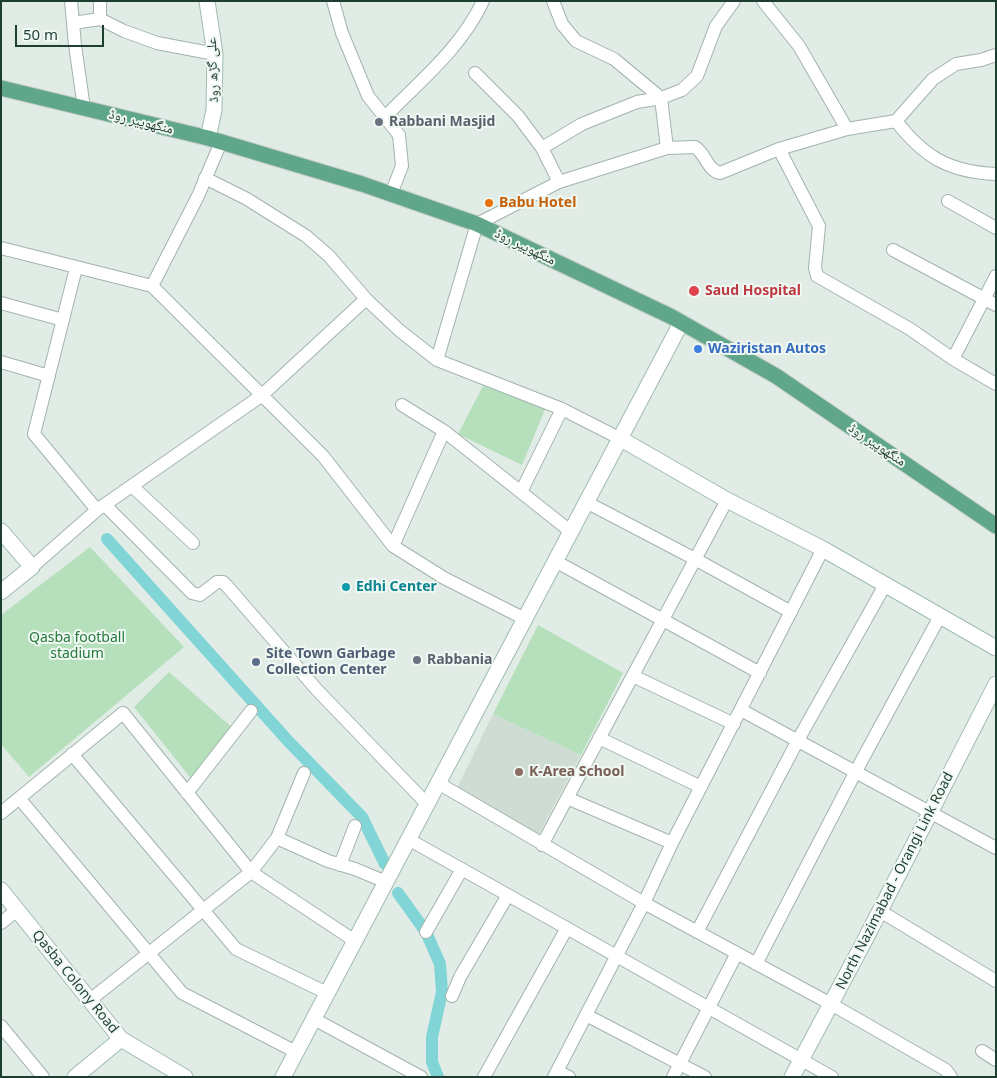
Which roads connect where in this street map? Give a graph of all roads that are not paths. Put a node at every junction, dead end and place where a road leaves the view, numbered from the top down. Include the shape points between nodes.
1 (71, 1) edge
2 (100, 1) edge
3 (206, 1) edge
4 (332, 1) edge
5 (482, 1) edge
6 (553, 1) edge
7 (734, 1) edge
8 (763, 1) edge
9 (100, 19) junction
10 (73, 23) junction
11 (215, 54) junction
12 (996, 55) edge
13 (476, 73) dead end
14 (1, 88) edge
15 (662, 98) junction
16 (84, 108) junction
17 (385, 117) junction
18 (896, 121) junction
19 (847, 128) junction
20 (214, 140) junction
21 (542, 148) junction
22 (667, 148) junction
23 (779, 149) junction
24 (992, 176) edge
25 (205, 178) junction
26 (559, 182) junction
27 (391, 194) junction
28 (948, 201) dead end
29 (477, 224) junction
30 (996, 228) edge
31 (1, 248) edge
32 (893, 250) dead end
33 (76, 268) junction
34 (996, 276) edge
35 (152, 286) junction
36 (366, 299) junction
37 (990, 302) edge
38 (1, 303) edge
39 (63, 320) junction
40 (681, 323) junction
41 (953, 359) junction
42 (438, 360) junction
43 (1, 362) edge
44 (49, 376) junction
45 (996, 384) edge
46 (261, 396) junction
47 (402, 405) dead end
48 (562, 409) junction
49 (444, 431) junction
50 (621, 439) junction
51 (132, 486) junction
52 (521, 492) junction
53 (727, 500) junction
54 (586, 502) junction
55 (101, 508) junction
56 (996, 526) edge
57 (1, 531) edge
58 (570, 531) junction
59 (193, 543) dead end
60 (393, 546) junction
61 (823, 549) junction
62 (695, 559) junction
63 (555, 561) junction
64 (32, 567) junction
65 (885, 584) junction
66 (1, 592) edge
67 (791, 612) junction
68 (940, 616) junction
69 (525, 619) junction
70 (662, 620) junction
71 (996, 648) edge
72 (760, 673) junction
73 (633, 676) junction
74 (996, 684) edge
75 (741, 710) junction
76 (251, 711) dead end
77 (734, 724) junction
78 (600, 738) junction
79 (798, 740) junction
80 (72, 754) junction
81 (856, 771) junction
82 (304, 774) dead end
83 (438, 783) junction
84 (701, 787) junction
85 (187, 793) junction
86 (19, 798) junction
87 (567, 798) junction
88 (427, 804) junction
89 (931, 812) junction
90 (1, 813) edge
91 (355, 826) dead end
92 (277, 838) junction
93 (408, 839) junction
94 (672, 843) junction
95 (542, 845) junction
96 (996, 848) edge
97 (340, 865) junction
98 (462, 869) junction
99 (252, 872) junction
100 (386, 882) junction
101 (1, 890) edge
102 (508, 895) junction
103 (644, 903) junction
104 (17, 910) junction
105 (204, 910) junction
106 (880, 911) junction
107 (1, 923) edge
108 (567, 928) junction
109 (426, 932) dead end
110 (697, 932) junction
111 (355, 941) junction
112 (737, 953) junction
113 (149, 954) junction
114 (617, 956) junction
115 (756, 964) junction
116 (996, 981) edge
117 (327, 993) junction
118 (452, 996) dead end
119 (90, 1000) junction
120 (831, 1004) junction
121 (710, 1008) junction
122 (586, 1015) junction
123 (314, 1019) junction
124 (1, 1026) edge
125 (121, 1039) junction
126 (982, 1051) dead end
127 (296, 1052) junction
128 (801, 1059) junction
129 (996, 1060) edge
130 (680, 1064) junction
131 (556, 1074) edge
132 (43, 1077) edge
133 (75, 1077) edge
134 (185, 1077) edge
135 (283, 1077) edge
136 (421, 1077) edge
137 (484, 1077) edge
138 (569, 1077) edge
139 (672, 1077) edge
140 (705, 1077) edge
141 (792, 1077) edge
142 (832, 1077) edge
143 (950, 1077) edge

1 - 10 street
2 - 9 street
3 - 11 street, علی گڑھ روڈ
4 - 17 street via 368,96
5 - 17 street via 470,25 448,53
6 - 15 street via 562,24 576,41 614,59
7 - 15 street via 716,26 697,76 682,90
8 - 19 street via 799,46
9 - 10 street
9 - 11 street via 157,43
10 - 16 street
11 - 20 street, علی گڑھ روڈ
12 - 18 street via 956,64 933,79
13 - 21 street via 518,116
14 - 16 main road, منگھوپیر روڈ
15 - 21 street via 637,102 582,124
15 - 22 street
16 - 20 main road, منگھوپیر روڈ
17 - 27 street via 399,135 402,166
18 - 19 street
18 - 24 street via 910,139 935,159 953,167
19 - 23 street
20 - 25 street
20 - 27 main road, منگھوپیر روڈ
21 - 26 street
22 - 23 street via 695,147 712,170 720,173
22 - 26 street
23 - 41 street via 819,226 814,268 817,276 910,329
25 - 35 street
25 - 36 street via 247,199 306,236 329,256
26 - 29 street
27 - 29 main road, منگھوپیر روڈ
28 - 30 street
29 - 40 main road, منگھوپیر روڈ
29 - 42 street
31 - 33 street
32 - 37 street
33 - 35 street
33 - 39 street
34 - 37 street
35 - 46 street
36 - 42 street
36 - 46 street
37 - 41 street
38 - 39 street
39 - 44 street
40 - 50 street
40 - 56 main road, منگھوپیر روڈ via 776,376
41 - 45 street
42 - 48 street
43 - 44 street
44 - 55 street via 34,434
46 - 51 street
46 - 60 street via 323,456
47 - 49 street
48 - 50 street
48 - 52 street
49 - 52 street
49 - 60 street
50 - 53 street
50 - 54 street
51 - 55 street
51 - 59 street
52 - 58 street
53 - 61 street
53 - 62 street
54 - 58 street
54 - 62 street
55 - 64 street
55 - 88 street via 192,593 200,595 216,582 223,582 318,690
57 - 64 street
58 - 63 street
60 - 69 street via 444,578
61 - 65 street
61 - 67 street
62 - 67 street
62 - 70 street
63 - 69 street
63 - 70 street
64 - 66 street
65 - 68 street
65 - 79 street
67 - 72 street
68 - 71 street
68 - 81 street
69 - 83 street
70 - 72 street
70 - 73 street
72 - 75 street
73 - 77 street
73 - 78 street
74 - 89 street, North Nazimabad - Orangi Link Road
75 - 77 street
75 - 79 street
76 - 85 street
77 - 84 street
78 - 84 street
78 - 87 street
79 - 81 street
79 - 110 street
80 - 85 street via 123,713
80 - 86 street
80 - 105 street
81 - 89 street
81 - 115 street
82 - 92 street
83 - 88 street
83 - 95 street
84 - 94 street
85 - 99 street
86 - 90 street
86 - 113 street
87 - 94 street
87 - 95 street
88 - 93 street
89 - 96 street
89 - 106 street, North Nazimabad - Orangi Link Road
91 - 97 street
92 - 97 street
92 - 99 street
93 - 98 street
93 - 100 street
94 - 103 street
95 - 103 street
97 - 100 street
98 - 102 street
98 - 109 street
99 - 105 street
99 - 111 street
100 - 111 street
101 - 104 street, Qasba Colony Road
102 - 108 street
102 - 118 street
103 - 110 street
103 - 114 street
104 - 107 street
104 - 119 street, Qasba Colony Road
105 - 113 street
105 - 117 street via 236,949
106 - 116 street
106 - 120 street, North Nazimabad - Orangi Link Road
108 - 114 street
108 - 137 street
110 - 112 street
111 - 117 street
112 - 115 street
112 - 121 street
113 - 119 street
113 - 127 street via 182,993
114 - 121 street
114 - 122 street
115 - 120 street
117 - 123 street
119 - 125 street, Qasba Colony Road
120 - 128 street, North Nazimabad - Orangi Link Road
120 - 143 street via 946,1070
121 - 128 street
121 - 130 street
122 - 130 street
122 - 131 street
123 - 127 street
123 - 136 street
124 - 132 street
125 - 133 street
125 - 134 street, Qasba Colony Road
126 - 129 street
127 - 135 street
128 - 141 street, North Nazimabad - Orangi Link Road
128 - 142 street
130 - 139 street
130 - 140 street
131 - 138 street

